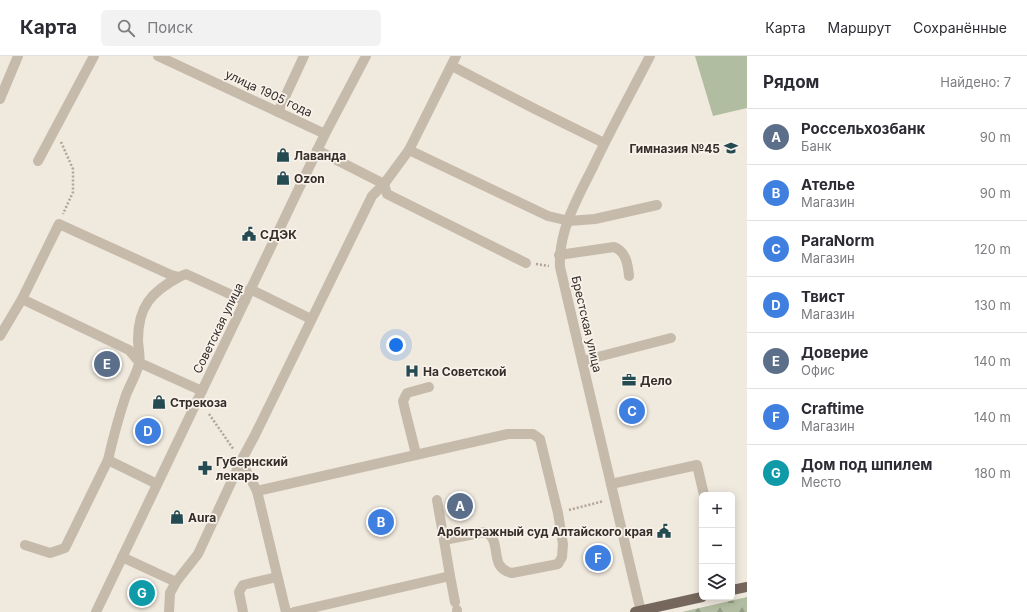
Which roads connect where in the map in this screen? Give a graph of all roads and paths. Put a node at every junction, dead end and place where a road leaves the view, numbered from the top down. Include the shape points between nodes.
1 (18, 56) edge
2 (94, 56) edge
3 (158, 56) edge
4 (304, 56) edge
5 (366, 56) edge
6 (456, 56) edge
7 (650, 56) edge
8 (452, 66) junction
9 (0, 99) edge
10 (278, 112) junction
11 (56, 128) junction
12 (325, 134) junction
13 (604, 143) junction
14 (317, 150) junction
15 (409, 150) junction
16 (38, 161) dead end
17 (384, 184) junction
18 (657, 205) dead end
19 (569, 221) junction
20 (59, 224) junction
21 (559, 255) junction
22 (526, 263) joint
23 (560, 267) junction
24 (629, 276) dead end
25 (179, 277) junction
26 (250, 289) junction
27 (22, 299) junction
28 (245, 301) junction
29 (311, 319) junction
30 (0, 336) edge
31 (671, 338) dead end
32 (582, 361) junction
33 (140, 363) junction
34 (429, 387) dead end
35 (202, 391) junction
36 (209, 414) dead end
37 (416, 454) junction
38 (108, 460) junction
39 (241, 461) junction
40 (157, 484) junction
41 (611, 484) junction
42 (257, 491) junction
43 (703, 492) edge
44 (615, 498) junction
45 (437, 500) dead end
46 (558, 513) junction
47 (444, 540) junction
48 (25, 544) dead end
49 (122, 557) junction
50 (450, 576) junction
51 (277, 577) junction
52 (176, 582) junction
53 (747, 587) edge
54 (735, 589) edge
55 (699, 598) edge
56 (456, 608) edge
57 (96, 612) edge
58 (169, 612) edge
59 (243, 612) edge
60 (286, 612) edge
61 (294, 612) edge
62 (639, 612) edge

1 - 9 street
2 - 11 street
3 - 10 street, улица 1905 года
4 - 10 street
5 - 12 street, Советская улица
6 - 8 street
7 - 13 street, Брестская улица
8 - 13 street
8 - 15 street
10 - 12 street, улица 1905 года
11 - 16 street
11 - 20 path via 73,169 73,192
12 - 14 street, Советская улица
13 - 19 street, Брестская улица
14 - 17 street
14 - 26 street, Советская улица
15 - 17 street
15 - 19 street via 548,216
17 - 22 street via 387,194
17 - 29 street via 372,196
18 - 19 street via 595,219
19 - 21 street, Брестская улица
20 - 25 street
20 - 27 street
21 - 23 street, Брестская улица
21 - 24 street via 614,247 625,257
22 - 23 path
23 - 32 street, Брестская улица
25 - 28 street via 186,274
25 - 33 street via 153,295 145,308 138,338
26 - 28 street, Советская улица
26 - 29 street
27 - 30 street
27 - 33 street via 129,350
28 - 35 street, Советская улица
29 - 39 street
31 - 32 street
32 - 41 street, Брестская улица
33 - 35 street
33 - 38 street via 120,413
34 - 37 street via 408,393 403,401
35 - 40 street, Советская улица
36 - 39 path
37 - 42 street
37 - 46 street via 508,434 533,434 540,439
38 - 40 street
38 - 48 street via 65,548 50,553
39 - 42 street
39 - 52 street via 198,554
40 - 49 street, Советская улица
41 - 43 street via 697,465
41 - 44 street, Брестская улица
42 - 51 street
44 - 46 path
44 - 62 street, Брестская улица
45 - 47 street
46 - 47 street via 563,544 562,557 558,564 512,573 505,572 498,563 490,534 485,532
47 - 50 street
49 - 52 street
49 - 57 street, Советская улица
50 - 56 street
50 - 61 street
51 - 59 street via 243,585 239,592
51 - 60 street
52 - 58 street via 170,593
53 - 54 main road
55 - 62 main road

